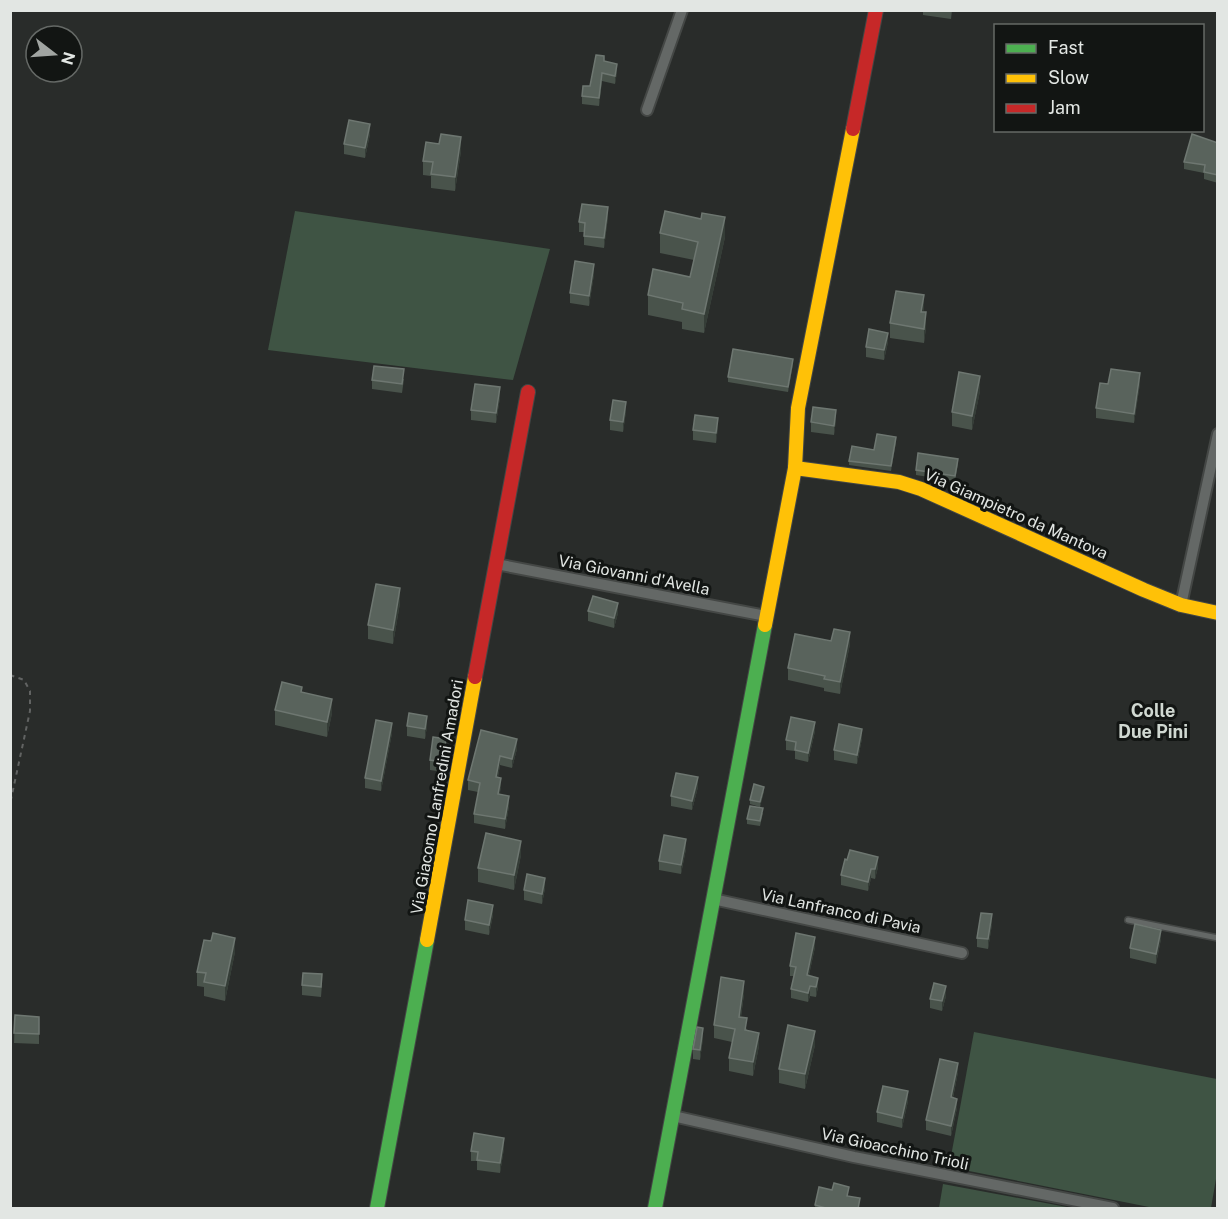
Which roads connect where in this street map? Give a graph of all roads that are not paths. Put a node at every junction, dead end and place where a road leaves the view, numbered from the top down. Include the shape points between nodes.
1 (682, 10) edge
2 (876, 10) edge
3 (647, 110) dead end
4 (528, 392) dead end
5 (1218, 434) edge
6 (795, 468) junction
7 (496, 564) junction
8 (1181, 605) junction
9 (1218, 614) edge
10 (766, 616) junction
11 (713, 899) junction
12 (1128, 920) dead end
13 (1218, 938) edge
14 (962, 953) dead end
15 (673, 1116) junction
16 (377, 1209) edge
17 (655, 1209) edge
18 (1113, 1209) edge

1 - 3 street
2 - 6 street via 798,408
4 - 7 street, Via Giacomo Lanfredini Amadori
5 - 8 street
6 - 8 street, Via Giampietro da Mantova via 899,482 921,489
6 - 10 street
7 - 10 street, Via Giovanni d'Avella
7 - 16 street, Via Giacomo Lanfredini Amadori
8 - 9 street, Via Giampietro da Mantova
10 - 11 street
11 - 14 street, Via Lanfranco di Pavia
11 - 15 street
12 - 13 lane
15 - 17 street
15 - 18 street, Via Gioacchino Trioli

